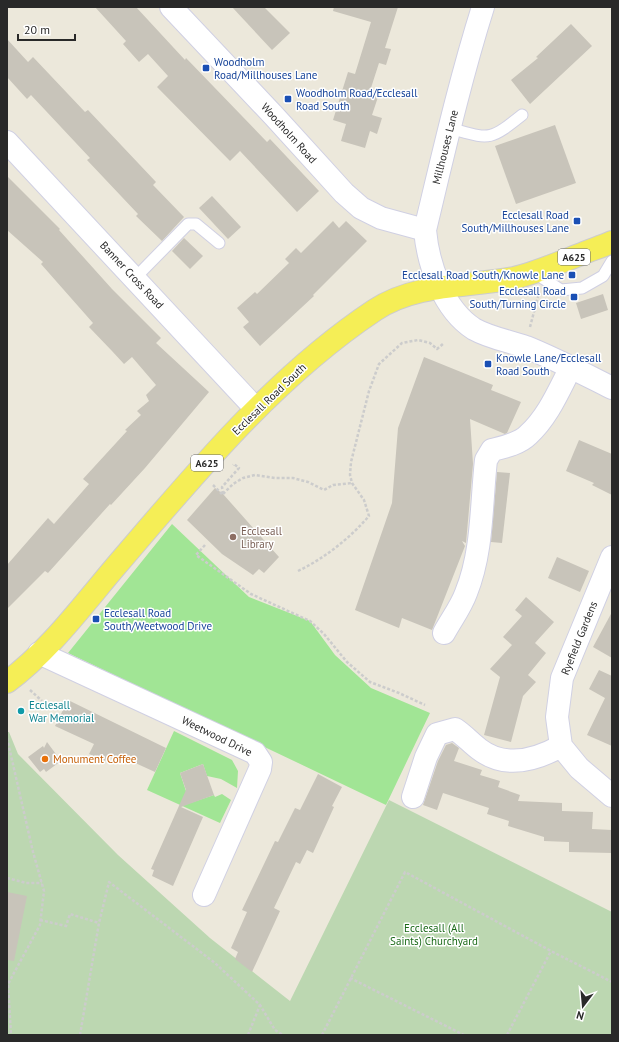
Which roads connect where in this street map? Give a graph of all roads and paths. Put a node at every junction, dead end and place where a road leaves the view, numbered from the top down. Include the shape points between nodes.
1 (171, 7) edge
2 (483, 7) edge
3 (522, 115) dead end
4 (449, 128) junction
5 (7, 142) edge
6 (426, 230) junction
7 (612, 242) edge
8 (219, 243) dead end
9 (612, 261) edge
10 (540, 275) junction
11 (135, 278) junction
12 (440, 288) junction
13 (444, 343) dead end
14 (526, 347) junction
15 (571, 367) junction
16 (612, 388) edge
17 (256, 409) junction
18 (352, 483) junction
19 (223, 494) dead end
20 (205, 545) dead end
21 (612, 556) edge
22 (298, 571) dead end
23 (444, 633) dead end
24 (39, 653) junction
25 (9, 676) edge
26 (425, 705) dead end
27 (7, 738) edge
28 (561, 746) junction
29 (612, 796) edge
30 (414, 797) dead end
31 (7, 878) edge
32 (42, 883) junction
33 (204, 895) dead end
34 (40, 920) junction
35 (99, 922) junction
36 (550, 951) junction
37 (350, 978) junction
38 (612, 982) edge
39 (260, 1005) junction
40 (11, 1035) edge
41 (80, 1035) edge
42 (248, 1035) edge
43 (283, 1035) edge
44 (322, 1035) edge
45 (464, 1035) edge
46 (507, 1035) edge

1 - 6 street, Woodholm Road via 344,193 361,208 381,218
2 - 4 street, Millhouses Lane
3 - 4 lane via 500,133 492,136 480,136
4 - 6 street, Millhouses Lane
5 - 11 street, Banner Cross Road
6 - 12 street, Millhouses Lane via 427,243
7 - 10 main road, Ecclesall Road South / A625
8 - 11 lane via 196,224 188,224
9 - 10 lane via 603,276 582,288 561,290
10 - 12 main road, Ecclesall Road South / A625
10 - 14 path
11 - 17 street, Banner Cross Road
12 - 14 street, Millhouses Lane via 456,311 474,329
12 - 17 main road, Ecclesall Road South / A625 via 407,295 377,309 345,331 295,372
13 - 18 path via 437,349 430,343 418,340 402,342 379,364 369,391 351,462
14 - 15 street, Millhouses Lane
15 - 16 street, Millhouses Lane
15 - 23 street via 549,410 528,436 492,450 486,460 481,537 466,593
17 - 24 main road, Ecclesall Road South / A625 via 222,444
18 - 19 path via 333,485 324,490 293,478 255,475 243,478
18 - 22 path via 364,500 369,516 343,541
20 - 26 path via 196,555 251,594 310,621 347,662 370,682
21 - 28 street, Ryefield Gardens via 562,678 556,717
24 - 25 main road, Ecclesall Road South / A625
24 - 33 street, Weetwood Drive via 255,753 260,762 260,769
27 - 32 path
28 - 29 street, Ryefield Gardens via 579,768
28 - 30 street via 542,757 518,762 497,758 480,750 455,729 437,734 426,757
31 - 32 path via 26,883
32 - 34 path via 44,891
34 - 35 path via 66,926 70,914
34 - 40 path via 40,925 8,984
35 - 39 path via 109,882 216,963
35 - 41 path
36 - 37 path via 405,872
36 - 38 path
36 - 46 path
37 - 44 path
37 - 45 path
39 - 42 path
39 - 43 path via 275,1030

